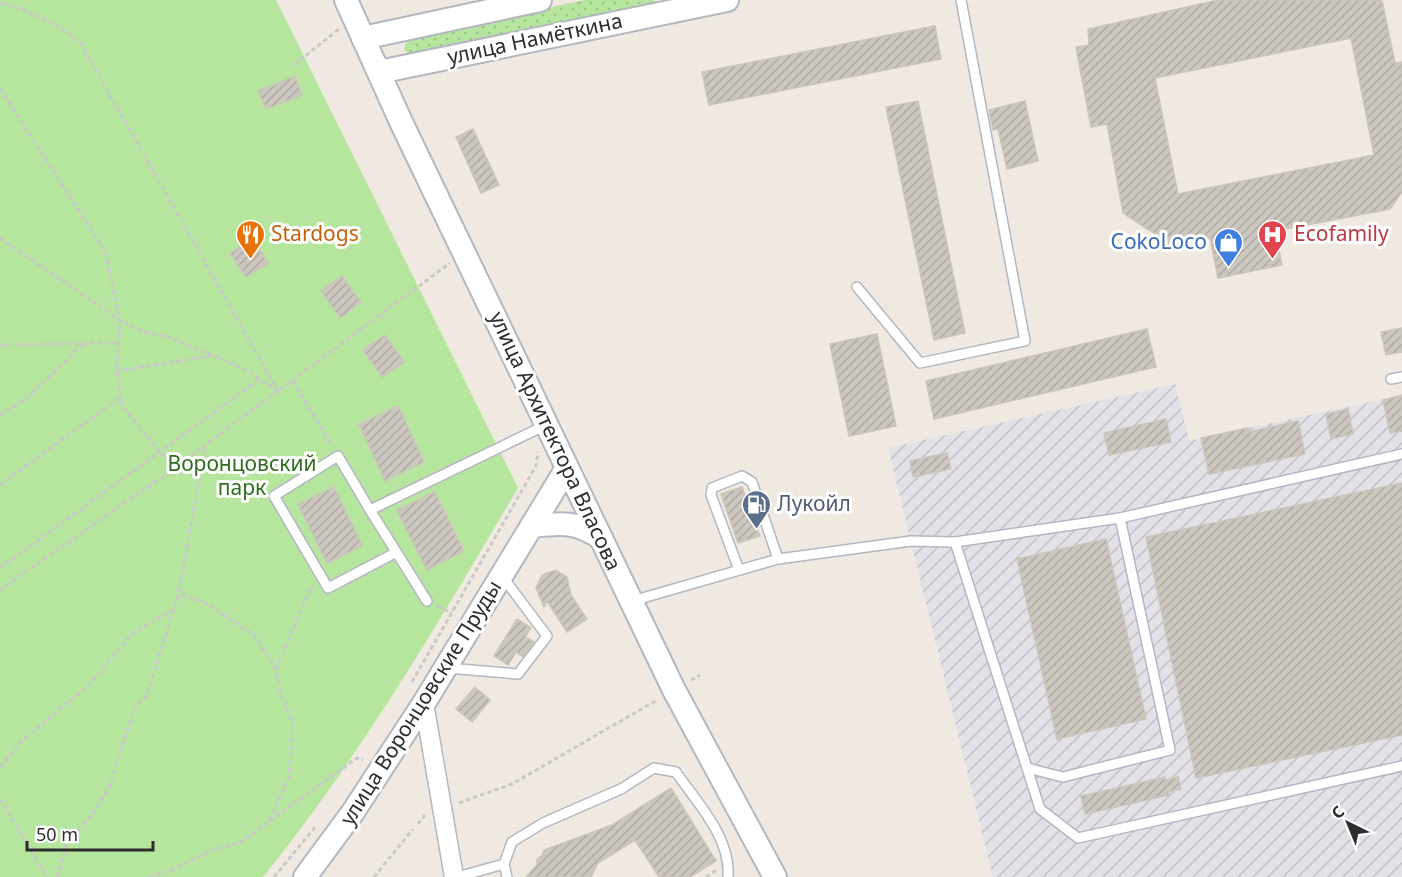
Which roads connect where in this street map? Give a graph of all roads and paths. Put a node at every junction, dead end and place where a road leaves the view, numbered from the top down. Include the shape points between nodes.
1 (346, 0) edge
2 (540, 0) edge
3 (727, 0) edge
4 (961, 0) edge
5 (0, 3) edge
6 (682, 4) edge
7 (340, 28) dead end
8 (363, 38) junction
9 (294, 65) dead end
10 (379, 72) junction
11 (0, 89) edge
12 (0, 238) edge
13 (453, 261) dead end
14 (857, 287) dead end
15 (120, 320) junction
16 (85, 341) junction
17 (116, 343) junction
18 (0, 345) edge
19 (213, 355) junction
20 (117, 371) junction
21 (1402, 377) edge
22 (260, 379) junction
23 (1391, 379) dead end
24 (293, 381) junction
25 (278, 391) junction
26 (121, 397) junction
27 (0, 415) edge
28 (540, 428) junction
29 (206, 445) junction
30 (160, 454) junction
31 (1402, 454) edge
32 (338, 456) junction
33 (567, 468) junction
34 (173, 469) junction
35 (0, 485) edge
36 (370, 510) junction
37 (1120, 518) junction
38 (532, 526) junction
39 (601, 538) junction
40 (955, 542) junction
41 (395, 553) junction
42 (778, 559) junction
43 (0, 568) edge
44 (739, 570) junction
45 (318, 571) junction
46 (502, 575) junction
47 (0, 590) edge
48 (178, 594) junction
49 (427, 601) dead end
50 (632, 601) junction
51 (174, 609) junction
52 (445, 668) junction
53 (276, 669) junction
54 (700, 675) dead end
55 (674, 690) junction
56 (415, 697) junction
57 (357, 758) dead end
58 (366, 761) dead end
59 (1402, 766) edge
60 (0, 767) edge
61 (1027, 768) junction
62 (359, 770) dead end
63 (0, 799) edge
64 (441, 807) junction
65 (269, 822) junction
66 (320, 822) dead end
67 (413, 829) dead end
68 (504, 864) junction
69 (47, 877) edge
70 (57, 877) edge
71 (149, 877) edge
72 (274, 877) edge
73 (305, 877) edge
74 (374, 877) edge
75 (456, 877) edge
76 (507, 877) edge
77 (728, 877) edge
78 (775, 877) edge

1 - 8 street, улица Архитектора Власова
2 - 8 street, улица Намёткина
3 - 6 street, улица Намёткина
4 - 14 lane via 1025,341 920,363
5 - 25 path via 67,31 81,44
6 - 10 street, улица Намёткина
7 - 9 path
8 - 10 street, улица Архитектора Власова
10 - 28 street, улица Архитектора Власова
11 - 15 path via 105,251
12 - 15 path
13 - 24 path
15 - 17 path
15 - 19 path via 143,332 168,337
16 - 17 path
16 - 18 path
16 - 27 path via 26,399
17 - 20 path
19 - 20 path
19 - 22 path
20 - 26 path
21 - 23 lane
22 - 25 path
22 - 30 path
24 - 25 path
24 - 32 path
25 - 29 path
26 - 30 path via 122,406
26 - 35 path
28 - 33 street, улица Архитектора Власова
28 - 36 lane
28 - 56 path via 536,466
29 - 34 path
29 - 48 path
30 - 34 path
30 - 43 path
31 - 37 lane
32 - 36 lane
32 - 45 lane via 274,496
33 - 38 street, улица Воронцовские Пруды
33 - 39 street, улица Архитектора Власова
34 - 47 path
36 - 41 lane
37 - 40 lane
37 - 61 lane via 1170,750 1063,777
38 - 39 street via 566,523 583,526
38 - 46 street, улица Воронцовские Пруды
39 - 50 street, улица Архитектора Власова
40 - 42 lane via 911,541
40 - 61 lane
41 - 45 lane via 328,588
41 - 49 lane
42 - 44 lane
42 - 44 lane via 752,482 742,476 718,484 711,495
44 - 50 lane
45 - 53 path
46 - 52 street, улица Воронцовские Пруды
46 - 52 lane via 546,636 518,674
48 - 51 path
48 - 53 path via 204,602 254,634
50 - 55 street, улица Архитектора Власова
51 - 60 path via 132,633 90,684 22,741
51 - 70 path via 147,695 135,706 109,788 92,815 68,840
52 - 56 street, улица Воронцовские Пруды
53 - 65 path via 293,724 289,777
54 - 55 path
55 - 64 path via 512,784
55 - 78 street, улица Архитектора Власова
56 - 64 street
56 - 73 street, улица Воронцовские Пруды via 353,812
57 - 65 path
58 - 62 path
59 - 61 lane via 1078,838 1041,809
63 - 69 path
64 - 75 street
65 - 71 path via 239,843
66 - 72 path
67 - 74 path
68 - 75 lane
68 - 76 lane
68 - 77 lane via 512,842 543,823 621,789 654,768 676,772 716,830 729,863

